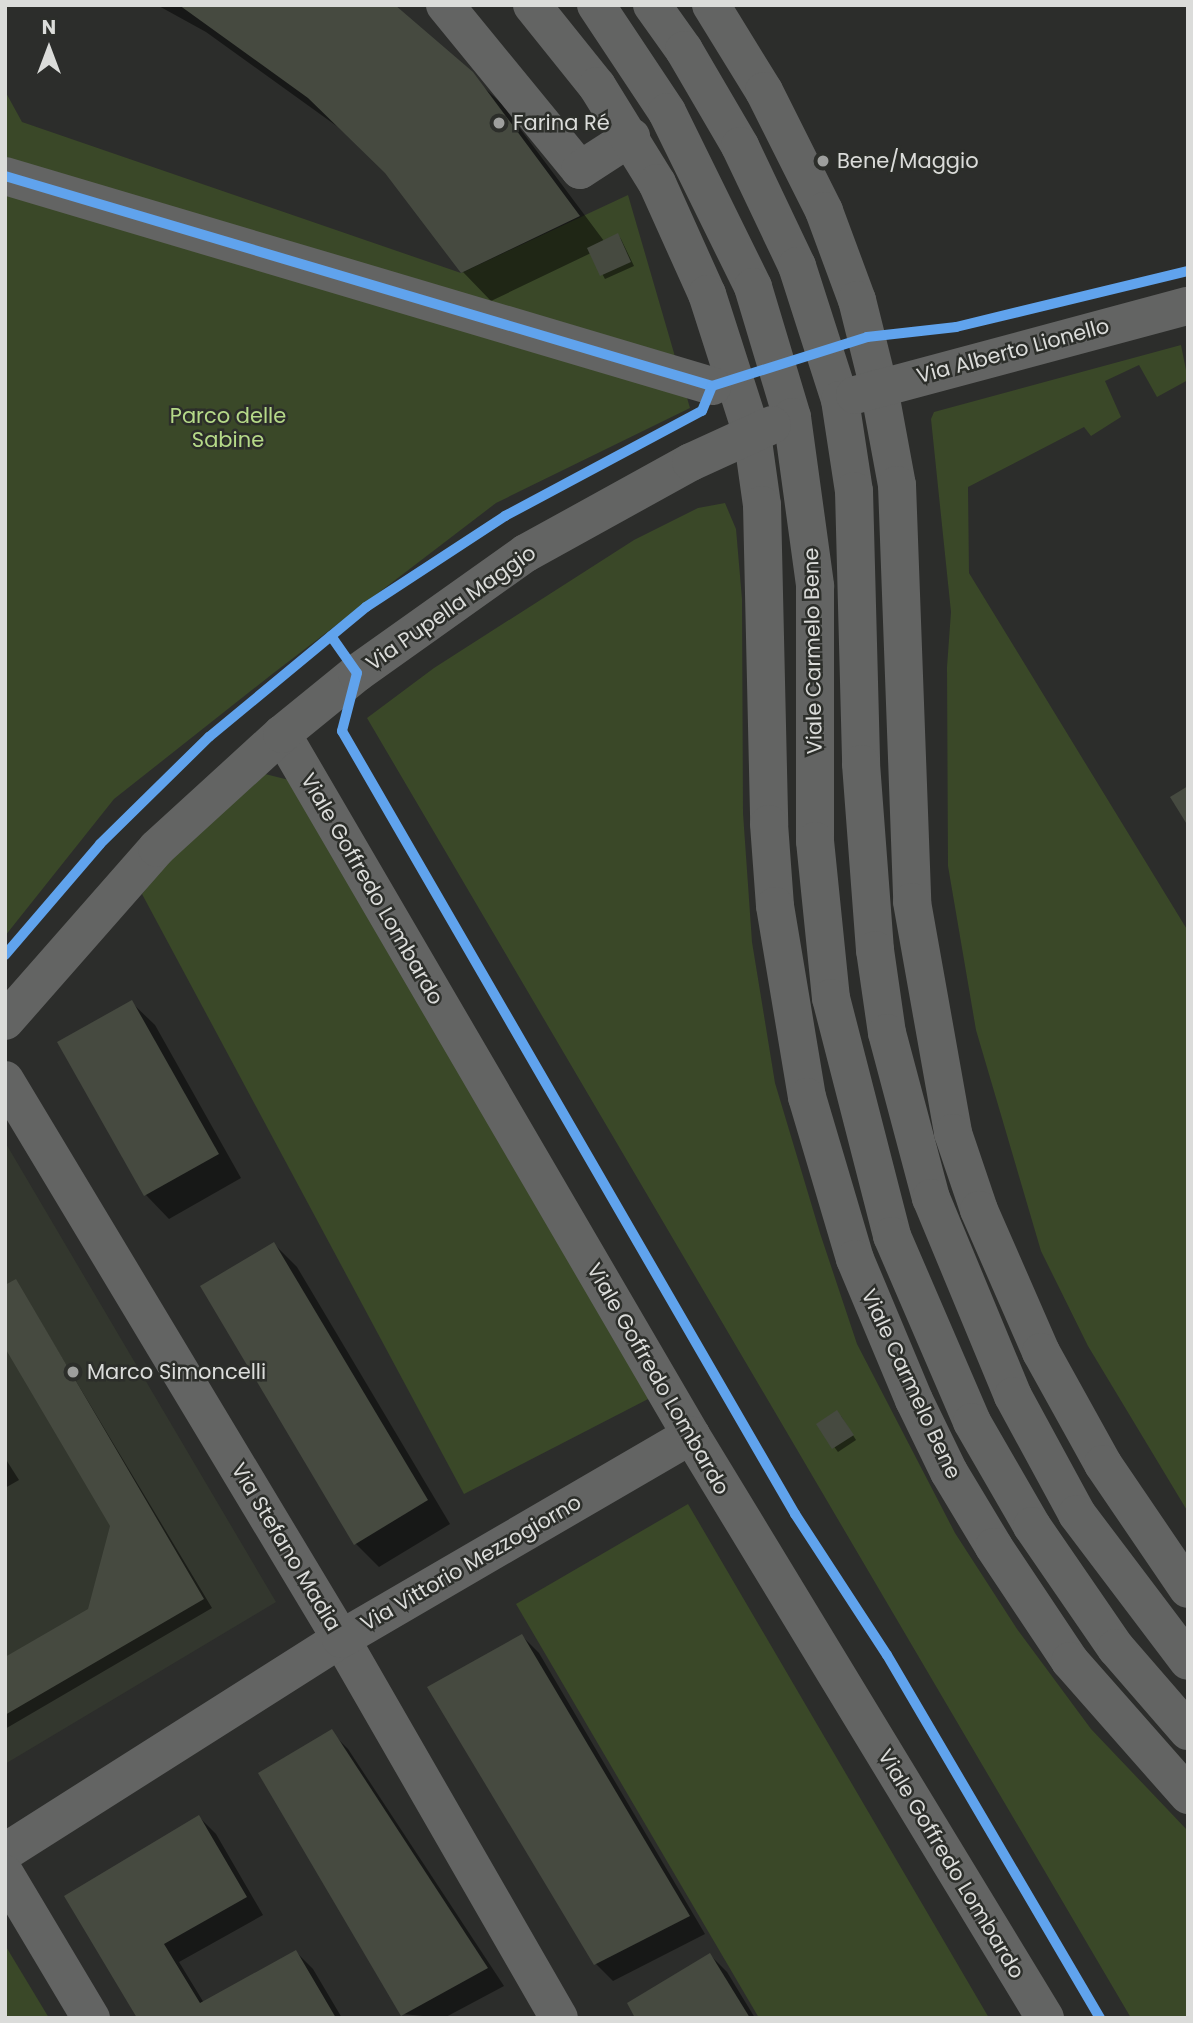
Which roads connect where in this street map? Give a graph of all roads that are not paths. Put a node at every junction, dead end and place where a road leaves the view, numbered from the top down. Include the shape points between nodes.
1 (445, 5) edge
2 (532, 5) edge
3 (596, 5) edge
4 (652, 5) edge
5 (710, 5) edge
6 (631, 137) junction
7 (5, 176) edge
8 (1188, 306) edge
9 (712, 386) dead end
10 (879, 388) junction
11 (840, 400) junction
12 (792, 418) junction
13 (752, 434) junction
14 (282, 734) junction
15 (912, 902) junction
16 (775, 906) junction
17 (875, 950) junction
18 (827, 966) junction
19 (5, 1021) edge
20 (5, 1080) edge
21 (691, 1435) junction
22 (1188, 1589) edge
23 (341, 1639) junction
24 (1188, 1661) edge
25 (1188, 1731) edge
26 (1188, 1795) edge
27 (5, 1852) edge
28 (5, 1874) edge
29 (544, 2013) edge
30 (91, 2018) edge
31 (1045, 2018) edge

1 - 6 street via 580,170
2 - 6 street, Viale Carmelo Bene
3 - 12 street, Viale Carmelo Bene via 667,112 753,286
4 - 11 street via 684,50 746,158 797,266
5 - 10 street via 771,103 824,211 858,300
6 - 13 street, Viale Carmelo Bene via 708,295
7 - 9 street
8 - 10 street, Via Alberto Lionello
10 - 11 street, Via Alberto Lionello
10 - 15 street via 897,485
11 - 12 street, Via Pupella Maggio
11 - 17 street via 854,491 861,776
12 - 13 street, Via Pupella Maggio
12 - 18 street, Viale Carmelo Bene via 815,586 815,841
13 - 14 street, Via Pupella Maggio via 668,474 515,560 419,626
13 - 16 street, Viale Carmelo Bene via 762,505
14 - 19 street, Via Pupella Maggio via 148,857
14 - 21 street, Viale Goffredo Lombardo
15 - 17 street
15 - 22 street via 941,1076 979,1210 1065,1397 1103,1464
16 - 18 street, Viale Carmelo Bene
16 - 26 street, Viale Carmelo Bene via 792,1019 826,1169 855,1259 914,1400 949,1472 1070,1661
17 - 24 street via 887,1032 904,1100 931,1198 968,1297 1013,1396 1077,1514
18 - 25 street, Viale Carmelo Bene via 846,1063 892,1236 972,1422 1032,1527 1089,1612
20 - 23 street, Via Stefano Madia
21 - 23 street, Via Vittorio Mezzogiorno
21 - 31 street, Viale Goffredo Lombardo
23 - 27 street, Via Vittorio Mezzogiorno
23 - 29 street, Via Stefano Madia
28 - 30 street

